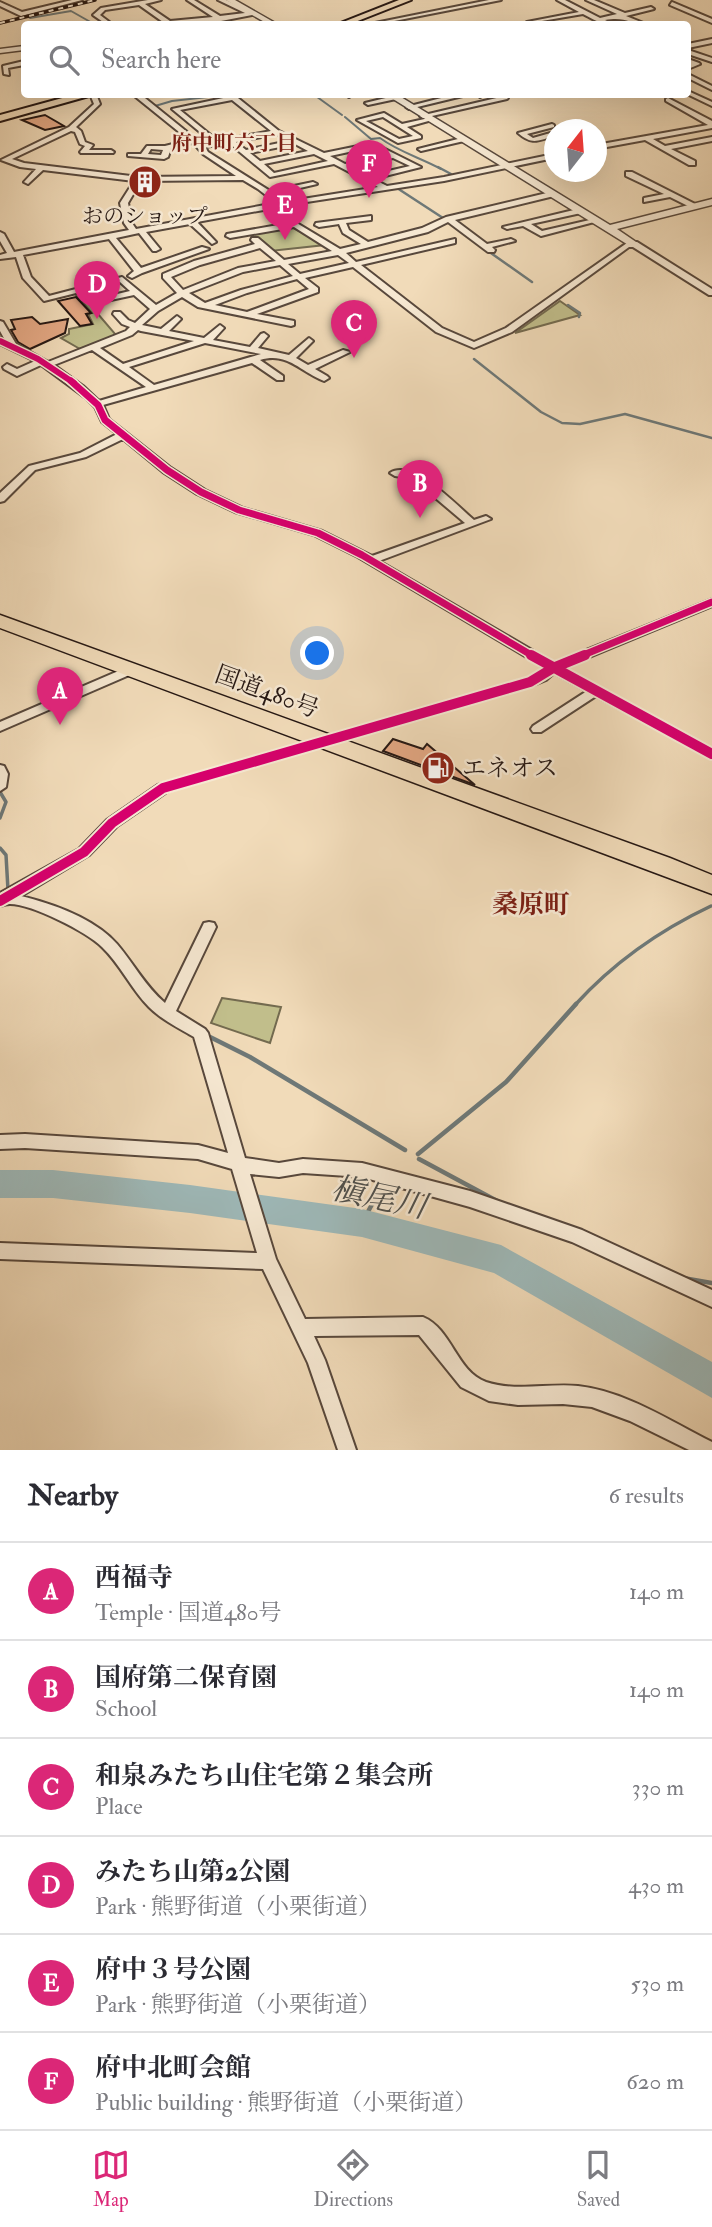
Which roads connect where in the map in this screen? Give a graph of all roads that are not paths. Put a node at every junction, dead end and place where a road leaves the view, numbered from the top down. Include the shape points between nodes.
1 (47, 0) edge
2 (79, 0) edge
3 (158, 0) edge
4 (190, 0) edge
5 (221, 0) edge
6 (229, 0) edge
7 (237, 0) edge
8 (407, 0) edge
9 (498, 0) edge
10 (560, 0) edge
11 (589, 0) edge
12 (140, 3) junction
13 (1, 5) edge
14 (59, 5) junction
15 (651, 9) dead end
16 (581, 13) junction
17 (21, 14) junction
18 (254, 14) junction
19 (621, 14) junction
20 (712, 14) edge
21 (219, 18) junction
22 (398, 19) junction
23 (597, 20) junction
24 (29, 21) edge
25 (105, 21) edge
26 (166, 21) edge
27 (194, 21) edge
28 (222, 21) edge
29 (266, 21) edge
30 (351, 21) edge
31 (388, 21) edge
32 (403, 21) edge
33 (542, 21) edge
34 (600, 21) edge
35 (636, 21) edge
36 (712, 21) edge
37 (712, 35) edge
38 (691, 39) edge
39 (712, 41) edge
40 (691, 45) edge
41 (21, 48) edge
42 (0, 51) edge
43 (691, 53) edge
44 (712, 60) edge
45 (21, 64) edge
46 (7, 74) dead end
47 (691, 78) edge
48 (712, 88) edge
49 (691, 93) edge
50 (77, 98) edge
51 (94, 98) edge
52 (140, 98) edge
53 (222, 98) edge
54 (234, 98) edge
55 (385, 98) edge
56 (395, 98) edge
57 (462, 98) edge
58 (505, 98) dead end
59 (668, 100) dead end
60 (368, 103) dead end
61 (452, 104) junction
62 (712, 104) edge
63 (409, 107) junction
64 (685, 108) junction
65 (673, 111) dead end
66 (0, 118) edge
67 (426, 118) junction
68 (712, 125) edge
69 (401, 126) junction
70 (71, 128) junction
71 (277, 132) junction
72 (646, 138) junction
73 (710, 139) edge
74 (80, 140) junction
75 (230, 140) junction
76 (462, 140) junction
77 (217, 142) junction
78 (295, 142) junction
79 (197, 144) junction
80 (70, 145) dead end
81 (136, 145) dead end
82 (607, 145) edge
83 (662, 148) junction
84 (421, 149) dead end
85 (111, 152) dead end
86 (244, 152) junction
87 (313, 152) junction
88 (15, 156) joint
89 (322, 156) junction
90 (394, 156) junction
91 (544, 158) edge
92 (2, 159) edge
93 (691, 161) dead end
94 (334, 162) junction
95 (258, 163) junction
96 (136, 166) dead end
97 (504, 166) junction
98 (42, 167) junction
99 (343, 167) junction
100 (640, 172) dead end
101 (629, 174) junction
102 (129, 177) junction
103 (618, 177) dead end
104 (244, 178) junction
105 (366, 178) junction
106 (139, 179) junction
107 (170, 180) junction
108 (28, 182) dead end
109 (313, 184) dead end
110 (386, 188) junction
111 (167, 191) dead end
112 (269, 193) junction
113 (551, 194) junction
114 (673, 194) junction
115 (647, 200) dead end
116 (712, 202) edge
117 (282, 204) junction
118 (695, 206) junction
119 (578, 211) junction
120 (293, 219) dead end
121 (449, 219) junction
122 (364, 220) dead end
123 (192, 221) junction
124 (594, 221) junction
125 (524, 223) junction
126 (319, 225) dead end
127 (341, 226) junction
128 (432, 227) junction
129 (507, 227) dead end
130 (607, 229) junction
131 (137, 231) junction
132 (246, 233) junction
133 (0, 234) edge
134 (110, 236) junction
135 (230, 236) dead end
136 (212, 238) dead end
137 (508, 243) dead end
138 (634, 244) junction
139 (261, 245) junction
140 (367, 245) junction
141 (489, 248) joint
142 (157, 249) dead end
143 (205, 249) dead end
144 (339, 252) junction
145 (15, 255) junction
146 (0, 257) edge
147 (279, 261) junction
148 (356, 265) junction
149 (139, 271) junction
150 (297, 275) junction
151 (122, 279) junction
152 (135, 292) junction
153 (182, 293) junction
154 (712, 293) edge
155 (95, 302) dead end
156 (206, 306) junction
157 (155, 309) junction
158 (117, 314) dead end
159 (246, 315) junction
160 (177, 319) dead end
161 (291, 323) dead end
162 (0, 324) edge
163 (137, 326) junction
164 (220, 328) dead end
165 (163, 332) junction
166 (264, 336) dead end
167 (204, 340) junction
168 (0, 341) edge
169 (309, 341) dead end
170 (12, 344) junction
171 (93, 347) junction
172 (346, 352) dead end
173 (252, 355) junction
174 (290, 358) junction
175 (44, 363) junction
176 (7, 367) dead end
177 (121, 367) junction
178 (309, 368) junction
179 (280, 378) dead end
180 (324, 378) dead end
181 (151, 387) junction
182 (98, 404) junction
183 (123, 435) junction
184 (394, 473) dead end
185 (0, 499) edge
186 (486, 519) dead end
187 (472, 524) junction
188 (371, 560) junction
189 (712, 602) edge
190 (0, 621) edge
191 (553, 668) junction
192 (130, 670) junction
193 (596, 691) junction
194 (0, 727) edge
195 (537, 729) dead end
196 (325, 742) junction
197 (712, 754) edge
198 (0, 769) edge
199 (0, 787) edge
200 (712, 885) edge
201 (2, 898) edge
202 (209, 927) dead end
203 (167, 1014) junction
204 (0, 1142) edge
205 (238, 1163) junction
206 (0, 1251) edge
207 (268, 1261) junction
208 (712, 1299) edge
209 (300, 1328) junction
210 (348, 1450) edge
211 (709, 1450) edge

1 - 14 street
2 - 14 street
3 - 12 street
4 - 21 street
5 - 18 street
6 - 18 street
7 - 18 street
8 - 30 main road
9 - 22 street
10 - 16 street
11 - 19 street
12 - 25 street via 103,9 96,15
12 - 26 street
13 - 17 street
14 - 17 street
15 - 19 street
16 - 23 street
16 - 33 street
17 - 24 street
18 - 21 street
18 - 29 street
19 - 23 street
19 - 35 street
20 - 36 street via 682,2 672,4
21 - 27 street
21 - 28 street
22 - 31 street
22 - 32 street
23 - 34 street
37 - 38 street
39 - 40 street
41 - 42 street
43 - 44 street
45 - 46 street via 5,67
47 - 48 street
49 - 62 street
50 - 66 main road
51 - 70 street via 97,104
52 - 79 street
53 - 77 street via 175,109
54 - 71 street
55 - 60 street
56 - 63 street
57 - 61 street
58 - 61 street via 482,106
59 - 64 street
61 - 63 street
61 - 67 street
63 - 67 street
64 - 65 street
64 - 68 street
67 - 69 street
67 - 76 street
68 - 72 street
69 - 69 street via 419,137 398,141 360,120 384,115
70 - 74 street via 78,131
70 - 88 street
71 - 75 street
71 - 78 street
72 - 82 street
72 - 83 street
73 - 83 street
74 - 80 street
74 - 85 street via 90,145 83,152
75 - 77 street
75 - 86 street
76 - 84 street
76 - 97 street
77 - 79 street
78 - 86 street
78 - 87 street
79 - 81 street via 168,148 163,157 128,157
79 - 104 street
83 - 93 street
86 - 95 street
87 - 89 street
87 - 95 street
88 - 92 street
89 - 90 street via 373,145
89 - 94 street
90 - 99 street
90 - 105 street via 419,166
91 - 97 street
92 - 98 street
94 - 95 street via 273,175
94 - 99 street
96 - 102 street
97 - 110 street
97 - 113 street
98 - 102 street
98 - 108 street
99 - 105 street
100 - 101 street
101 - 103 street
101 - 114 street
102 - 106 street
104 - 107 street
104 - 112 street
105 - 110 street
106 - 107 street
106 - 131 street via 124,204 128,223
107 - 111 street
109 - 112 street
110 - 117 street
112 - 117 street
113 - 119 street
113 - 121 street
114 - 115 street
114 - 118 street
116 - 118 street
117 - 120 street
117 - 123 street
118 - 130 street
119 - 124 street
119 - 125 street
121 - 128 street
121 - 141 street
122 - 127 street
123 - 131 street
123 - 136 street
124 - 125 street via 541,234
124 - 130 street
125 - 129 street
126 - 127 street
127 - 140 street
128 - 140 street
128 - 148 street via 456,243
130 - 138 street
131 - 134 street
131 - 142 street
132 - 135 street
132 - 139 street
132 - 144 street via 295,223
133 - 145 street
134 - 145 street
134 - 149 street
137 - 141 street
138 - 148 street via 509,330 474,345 439,330
138 - 154 street
139 - 147 street
139 - 153 street via 166,276
140 - 144 street
143 - 149 street
144 - 147 street
144 - 148 street
145 - 146 street
145 - 151 street via 27,278 47,299
147 - 150 street
147 - 153 street via 216,278
148 - 150 street
149 - 151 street
150 - 156 street
150 - 159 street via 315,290
151 - 152 street
152 - 155 street
152 - 157 street
153 - 156 street
153 - 157 street
156 - 159 street
157 - 163 street
158 - 163 street
159 - 161 street
160 - 165 street
162 - 170 street
163 - 165 street
163 - 171 street
164 - 167 street
165 - 167 street
166 - 173 street
167 - 173 street
167 - 177 street
168 - 170 street
169 - 174 street
170 - 175 street
171 - 175 street
171 - 177 street
172 - 178 street
173 - 174 street
173 - 179 street
173 - 181 street
174 - 178 street
175 - 176 street via 16,373
175 - 182 street
177 - 181 street
178 - 180 street
181 - 182 street
182 - 183 street via 105,420
183 - 185 street via 83,455 32,468
183 - 188 street via 201,492 239,510 318,533
184 - 187 street via 416,476
186 - 187 street
187 - 188 street
188 - 191 street
189 - 191 street
190 - 192 highway, 国道480号
191 - 193 street
191 - 196 street via 530,682
192 - 194 street
192 - 196 highway, 国道480号
193 - 195 street
193 - 197 street
196 - 200 highway, 国道480号
196 - 201 street via 163,788 112,823 84,852
198 - 199 street
201 - 203 street via 69,920 106,942 146,995
202 - 203 street
203 - 205 street via 200,1033
204 - 205 street via 198,1152
205 - 207 street
205 - 208 street via 279,1170 303,1166 362,1170 470,1199 576,1236
206 - 207 street
207 - 209 street
209 - 210 street
209 - 211 street via 423,1326 460,1373 488,1392 589,1397

